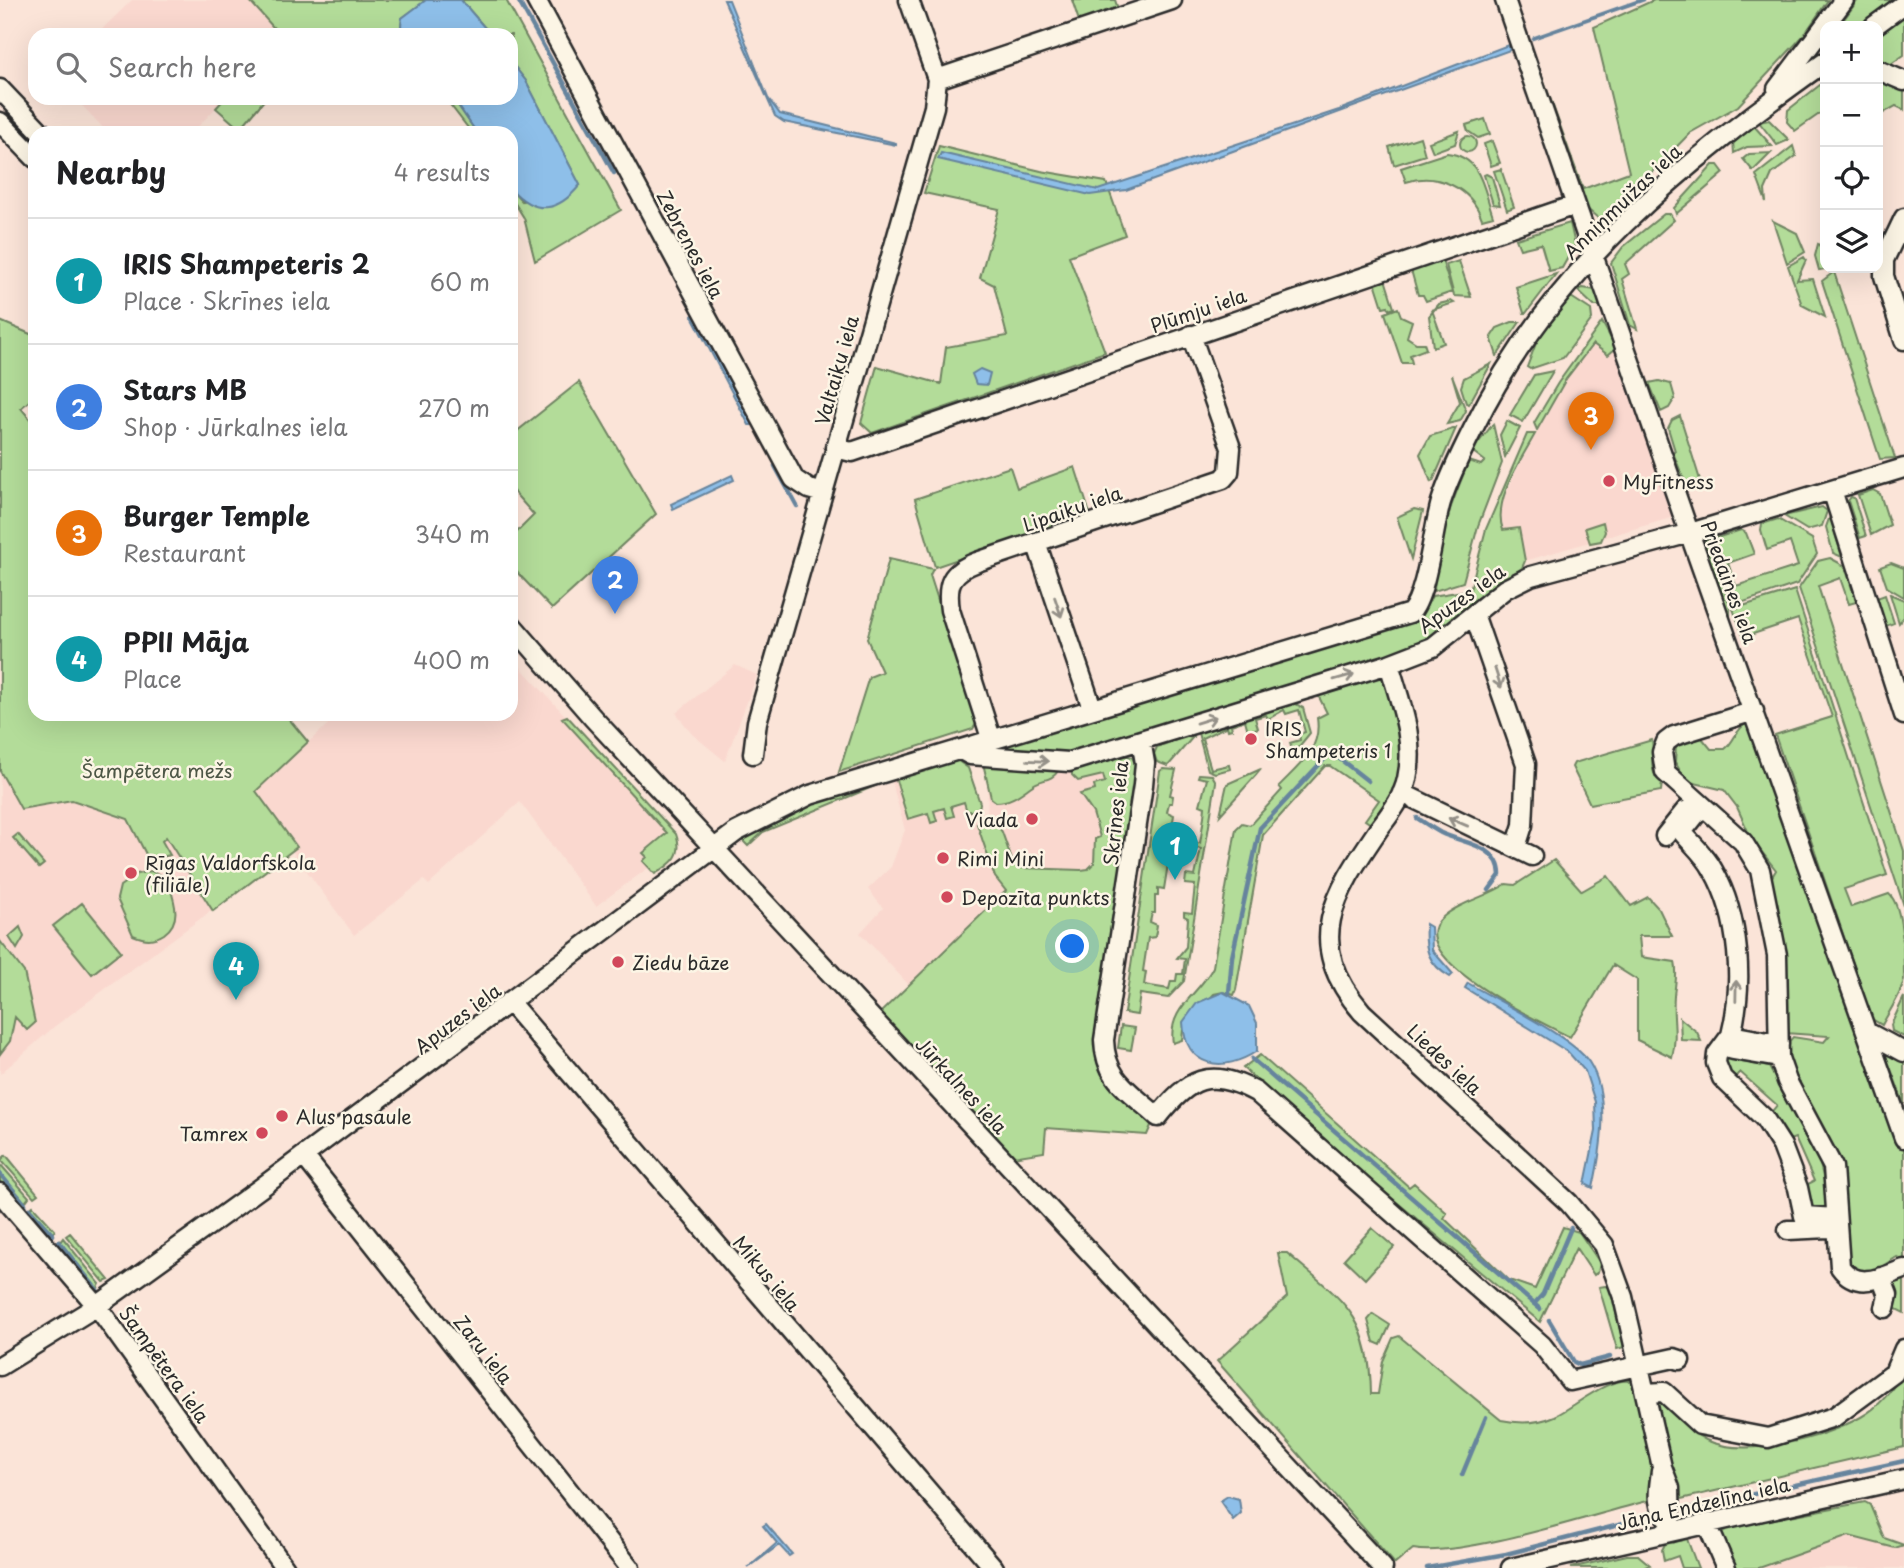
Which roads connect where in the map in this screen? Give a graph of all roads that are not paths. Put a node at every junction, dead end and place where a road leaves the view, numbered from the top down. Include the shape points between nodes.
1 (536, 0) edge
2 (909, 0) edge
3 (1172, 0) edge
4 (1505, 0) edge
5 (1844, 0) edge
6 (1904, 4) edge
7 (1881, 21) edge
8 (1820, 66) edge
9 (1883, 72) edge
10 (937, 79) junction
11 (1904, 81) edge
12 (0, 89) edge
13 (1766, 104) junction
14 (0, 122) edge
15 (35, 126) edge
16 (28, 151) edge
17 (1576, 205) junction
18 (1904, 218) edge
19 (1592, 254) junction
20 (1191, 335) junction
21 (1904, 340) edge
22 (835, 448) junction
23 (1904, 468) edge
24 (1832, 490) junction
25 (823, 493) junction
26 (1690, 533) junction
27 (1036, 542) junction
28 (1410, 613) joint
29 (1474, 614) junction
30 (518, 630) edge
31 (1389, 664) junction
32 (1092, 708) junction
33 (1754, 711) junction
34 (1904, 715) edge
35 (991, 738) junction
36 (1141, 740) junction
37 (961, 750) junction
38 (753, 754) dead end
39 (1402, 793) junction
40 (1698, 803) junction
41 (1665, 836) dead end
42 (714, 847) junction
43 (511, 1004) junction
44 (1867, 1031) junction
45 (1732, 1043) junction
46 (1779, 1051) junction
47 (1904, 1052) edge
48 (1904, 1138) edge
49 (304, 1156) junction
50 (0, 1193) edge
51 (1836, 1222) junction
52 (1788, 1230) dead end
53 (1904, 1269) edge
54 (1881, 1277) junction
55 (97, 1306) junction
56 (1885, 1308) dead end
57 (1904, 1349) edge
58 (1680, 1360) dead end
59 (0, 1366) edge
60 (1640, 1366) junction
61 (1645, 1392) junction
62 (1904, 1479) edge
63 (1707, 1524) junction
64 (1670, 1526) junction
65 (285, 1568) edge
66 (629, 1568) edge
67 (994, 1568) edge
68 (1383, 1568) edge
69 (1511, 1568) edge
70 (1726, 1568) edge

1 - 25 street, Zebrenes iela via 794,479
2 - 10 street, Valtaiķu iela
3 - 10 street
4 - 17 street, Priedaines iela
5 - 13 street, Anniņmuižas iela
6 - 7 street
8 - 13 street, Anniņmuižas iela
9 - 11 street
10 - 22 street, Valtaiķu iela via 934,107
12 - 15 street
13 - 19 street, Anniņmuižas iela via 1675,174
14 - 16 street
17 - 19 street, Priedaines iela
17 - 20 street, Plūmju iela
18 - 21 street via 1884,260 1884,276
19 - 26 street, Priedaines iela
19 - 28 street, Anniņmuižas iela via 1518,350 1485,403 1442,500 1419,604
20 - 22 street, Plūmju iela via 852,452
20 - 27 street, Lipaiķu iela via 1231,448 1229,472 1223,479
22 - 25 street, Valtaiķu iela
23 - 24 street, Apuzes iela
24 - 26 street, Apuzes iela
24 - 34 street
25 - 38 street, Valtaiķu iela via 757,722
26 - 29 street, Apuzes iela via 1531,576 1505,589
26 - 33 street, Priedaines iela
27 -> 32 street
27 - 35 street, Lipaiķu iela via 961,568 951,577 947,591
28 - 32 street, Apuzes iela
29 - 31 street, Apuzes iela via 1433,648
29 -> 39 street via 1526,764 1524,851
30 - 42 street, Jūrkalnes iela via 566,689
36 -> 31 street, Apuzes iela
31 - 39 street, Liedes iela via 1410,749
32 - 35 street, Apuzes iela
33 - 40 street via 1666,742 1661,761 1665,772
33 - 44 street, Priedaines iela
35 - 37 street, Apuzes iela
37 -> 36 street, Apuzes iela via 970,755 1069,762
36 - 60 street, Skrīnes iela via 1143,785 1104,1054 1112,1075 1158,1117 1196,1080 1236,1082 1256,1092 1542,1345 1566,1379 1584,1380
37 - 42 street, Apuzes iela via 810,794
39 - 60 street, Liedes iela via 1334,902 1329,942 1339,981 1362,1012 1583,1218 1604,1245 1616,1272
40 - 41 street
45 -> 40 street via 1737,960 1730,906 1712,868 1682,832
40 - 46 street via 1743,842 1760,870 1777,955
42 - 43 street, Apuzes iela
42 - 68 street, Jūrkalnes iela
43 - 49 street, Apuzes iela
43 - 67 street, Mikus iela
44 - 47 street
44 - 48 street, Priedaines iela
45 - 46 street
45 - 51 street via 1717,1054 1721,1077 1764,1118 1782,1146 1804,1216
46 - 51 street via 1787,1081 1833,1167
49 - 55 street, Apuzes iela
49 - 66 street, Zaru iela
50 - 55 street, Šampētera iela
51 - 52 street
51 - 54 street via 1843,1272 1857,1281
53 - 54 street
54 - 56 street via 1888,1295
55 - 59 street, Apuzes iela
55 - 65 street, Šampētera iela
57 - 61 street via 1894,1373 1834,1417 1768,1438 1700,1425 1664,1392
58 - 60 street
60 - 61 street, Liedes iela
61 - 64 street, Liedes iela via 1670,1488
62 - 63 street, Jāņa Endzelīna iela
63 - 64 street, Jāņa Endzelīna iela
63 - 70 street
64 - 69 street, Jāņa Endzelīna iela

